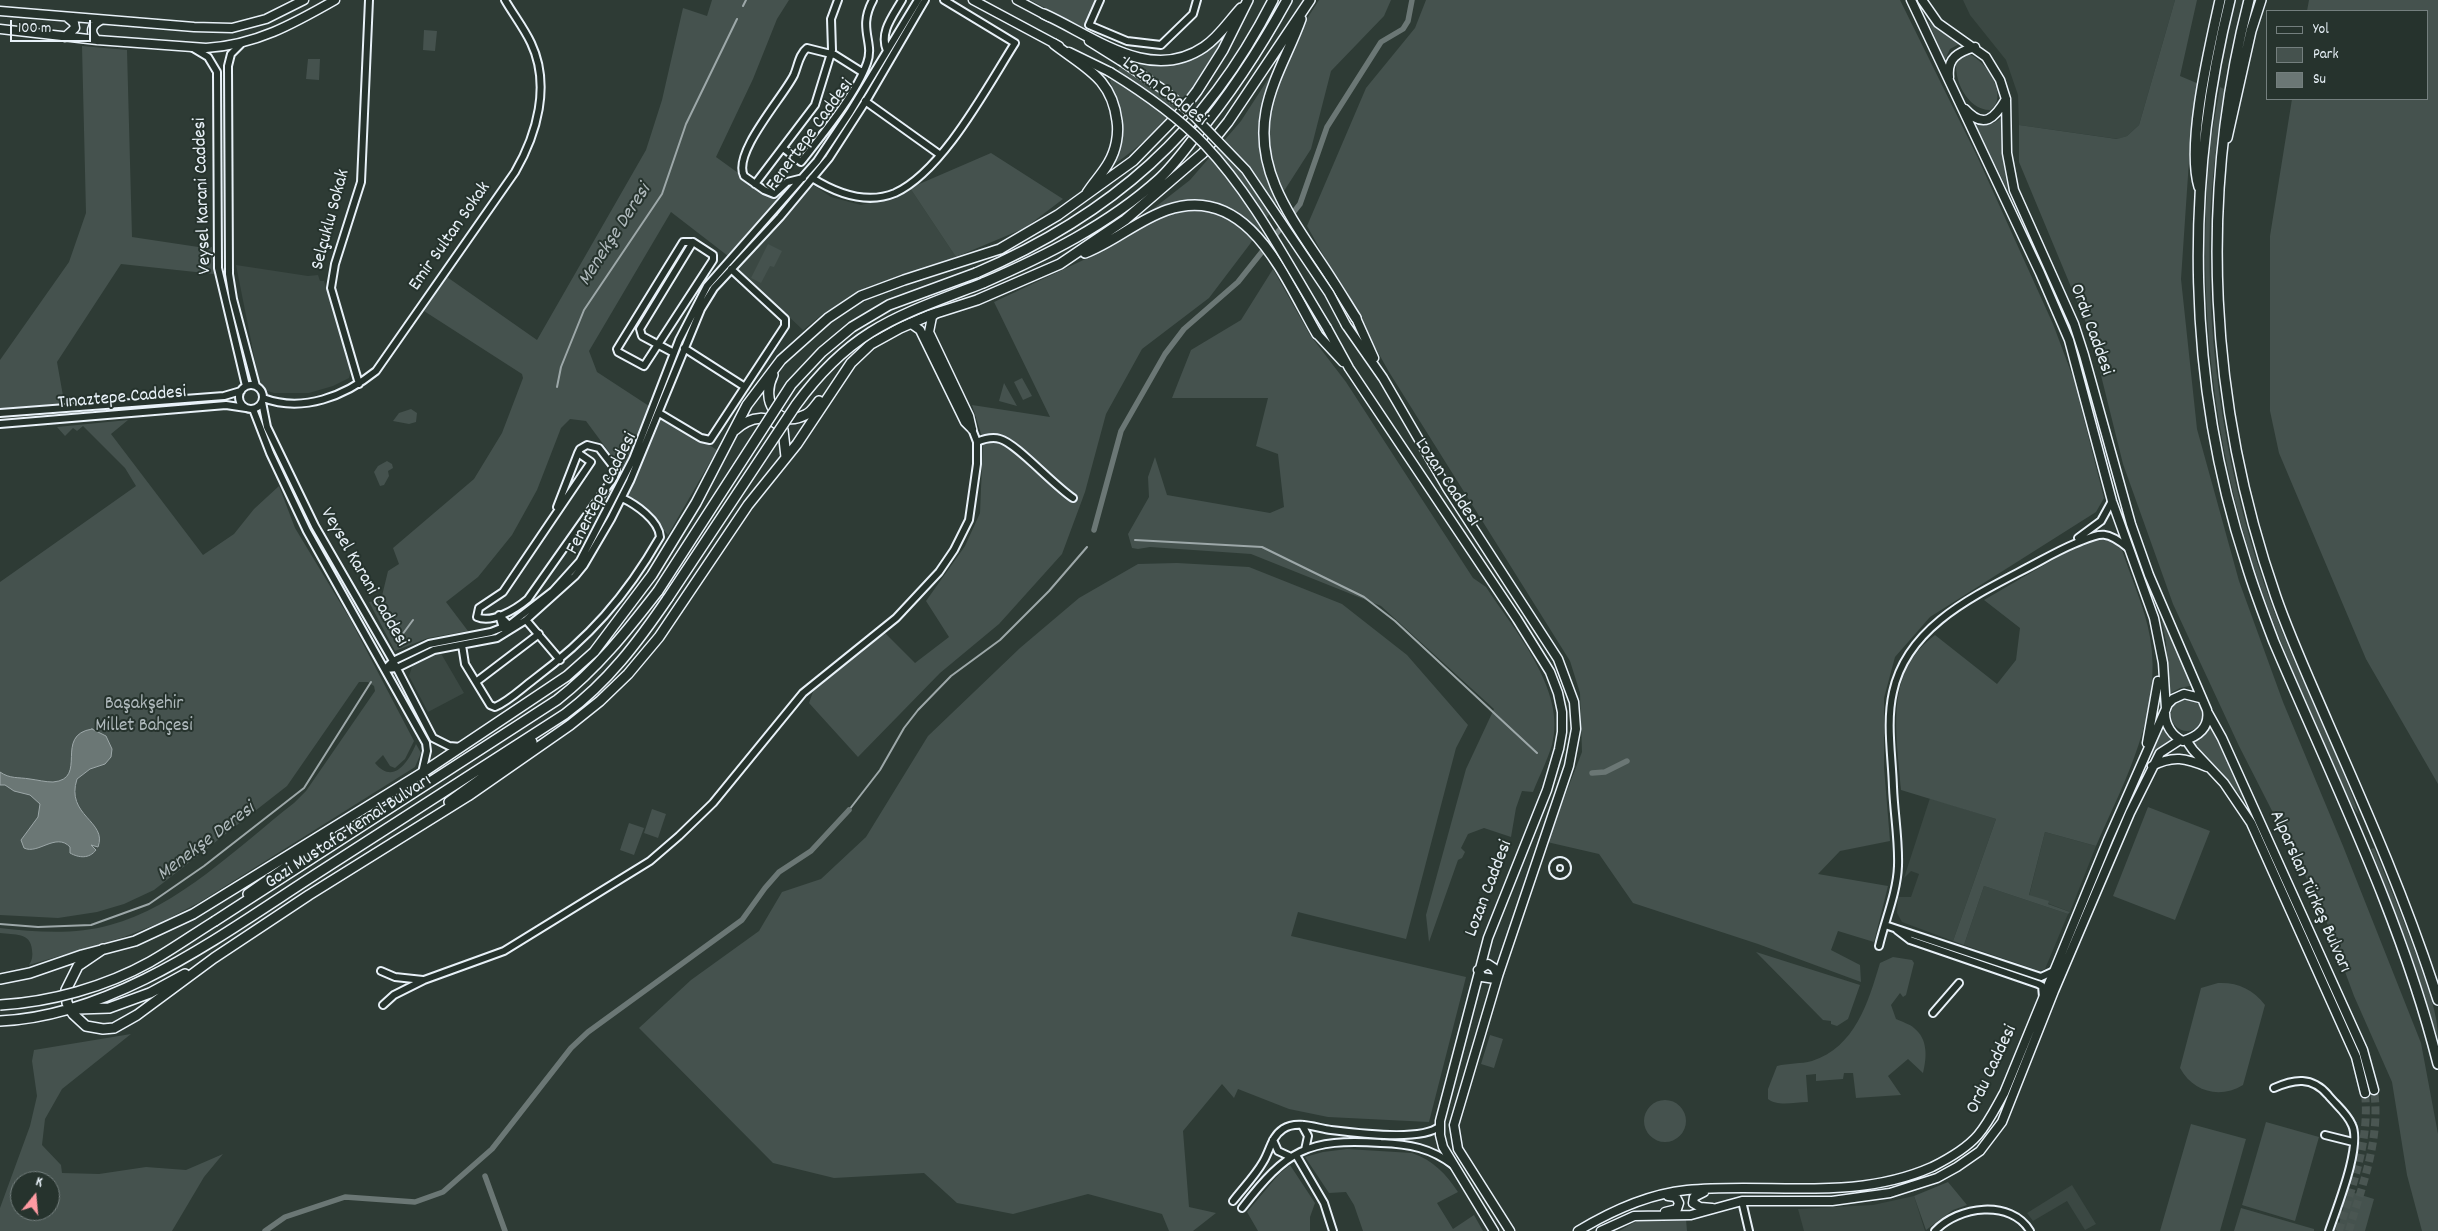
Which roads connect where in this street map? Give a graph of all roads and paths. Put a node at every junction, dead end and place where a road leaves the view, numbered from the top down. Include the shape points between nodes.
1 (304, 0) edge
2 (335, 0) edge
3 (369, 0) edge
4 (505, 0) edge
5 (838, 0) edge
6 (873, 0) edge
7 (902, 0) edge
8 (918, 0) edge
9 (925, 0) edge
10 (944, 0) edge
11 (973, 0) edge
12 (1017, 0) edge
13 (1100, 0) edge
14 (1197, 0) edge
15 (1248, 0) edge
16 (1273, 0) edge
17 (1287, 0) edge
18 (1910, 0) edge
19 (1922, 0) edge
20 (2220, 0) edge
21 (2230, 0) edge
22 (2249, 0) edge
23 (2260, 0) edge
24 (1307, 4) edge
25 (0, 11) edge
26 (1044, 14) junction
27 (68, 18) junction
28 (101, 20) junction
29 (0, 29) edge
30 (65, 37) junction
31 (97, 40) junction
32 (1054, 44) junction
33 (240, 45) junction
34 (189, 47) junction
35 (1975, 47) junction
36 (887, 51) junction
37 (831, 54) junction
38 (862, 72) junction
39 (1949, 81) junction
40 (2006, 99) junction
41 (865, 101) junction
42 (1960, 103) junction
43 (783, 148) junction
44 (2222, 152) junction
45 (939, 154) junction
46 (803, 178) junction
47 (812, 178) junction
48 (755, 184) junction
49 (2200, 191) junction
50 (1084, 198) junction
51 (774, 212) junction
52 (780, 217) junction
53 (693, 242) junction
54 (1074, 256) junction
55 (731, 269) junction
56 (936, 312) junction
57 (1356, 318) joint
58 (910, 323) junction
59 (1317, 334) joint
60 (658, 345) junction
61 (684, 348) junction
62 (674, 353) junction
63 (781, 360) junction
64 (1349, 368) junction
65 (1383, 378) junction
66 (359, 384) junction
67 (246, 386) junction
68 (256, 386) junction
69 (744, 387) junction
70 (833, 387) junction
71 (241, 391) junction
72 (263, 400) junction
73 (246, 408) junction
74 (253, 409) junction
75 (0, 413) edge
76 (659, 413) junction
77 (0, 424) edge
78 (972, 429) junction
79 (732, 433) junction
80 (977, 442) junction
81 (578, 453) junction
82 (786, 457) junction
83 (622, 498) junction
84 (1074, 498) dead end
85 (2112, 501) junction
86 (555, 516) junction
87 (2065, 548) junction
88 (2128, 548) junction
89 (500, 615) junction
90 (526, 620) junction
91 (506, 626) junction
92 (539, 634) junction
93 (462, 646) junction
94 (2161, 650) junction
95 (560, 660) junction
96 (393, 661) junction
97 (397, 668) junction
98 (385, 669) junction
99 (476, 682) junction
100 (2204, 704) junction
101 (2165, 711) junction
102 (565, 714) junction
103 (2183, 740) junction
104 (463, 747) junction
105 (2152, 766) junction
106 (2140, 769) junction
107 (2211, 769) junction
108 (422, 773) junction
109 (409, 832) junction
110 (215, 921) junction
111 (1885, 925) junction
112 (1896, 929) junction
113 (1879, 946) dead end
114 (103, 949) junction
115 (214, 958) junction
116 (1478, 970) junction
117 (2055, 970) junction
118 (381, 971) dead end
119 (1498, 976) junction
120 (0, 979) edge
121 (424, 980) junction
122 (1960, 983) dead end
123 (2043, 998) junction
124 (2438, 1000) edge
125 (0, 1005) edge
126 (383, 1005) dead end
127 (70, 1010) junction
128 (1933, 1013) dead end
129 (0, 1021) edge
130 (2438, 1064) edge
131 (2274, 1088) dead end
132 (2374, 1090) tunnel mouth
133 (2365, 1093) tunnel mouth
134 (1302, 1125) junction
135 (1440, 1126) junction
136 (2325, 1136) dead end
137 (1273, 1140) junction
138 (2353, 1142) junction
139 (1305, 1150) junction
140 (1294, 1156) junction
141 (1454, 1166) junction
142 (1721, 1190) junction
143 (1656, 1196) junction
144 (1233, 1201) dead end
145 (1742, 1201) junction
146 (1242, 1208) dead end
147 (1714, 1208) junction
148 (1645, 1214) junction
149 (1494, 1229) edge
150 (1333, 1231) edge
151 (1510, 1231) edge
152 (1578, 1231) edge
153 (1601, 1231) edge
154 (1749, 1231) edge
155 (1935, 1231) edge
156 (2030, 1231) edge
157 (2329, 1231) edge

1 - 28 main road via 266,19 232,28
2 - 33 main road via 271,34
3 - 66 street, Selçuklu Sokak via 361,182 335,264 331,288
4 - 66 street, Emir Sultan Sokak via 532,44 540,74 539,107 531,141 515,172 385,360
5 - 37 street via 831,18
6 - 38 street via 865,16 868,56
7 - 36 street via 885,30
8 - 36 street, Fenertepe Caddesi
9 - 41 street, Fenertepe Caddesi
10 - 45 street via 1015,43
11 - 32 main road, Lozan Caddesi
12 - 26 main road, Lozan Caddesi
13 - 14 street via 1089,25 1127,42 1161,45 1193,14
15 - 26 highway via 1205,47 1170,60 1141,59 1122,54
15 - 50 highway via 1214,65 1181,112 1133,161
16 - 110 highway, Gazi Mustafa Kemal Bulvarı, bridge via 1224,81 1190,124 1155,161 1081,219 1032,248 889,305 852,327 822,352 791,385 658,591 596,666 557,700
17 - 102 highway, Gazi Mustafa Kemal Bulvarı, bridge via 1261,48 1201,130 1160,178 1124,206 1038,259 893,318 834,358 813,381 635,647 592,694
18 - 39 main road, Ordu Caddesi
19 - 35 main road, Ordu Caddesi via 1938,23
20 - 49 highway via 2195,156 2195,174
21 - 49 highway via 2214,80
22 - 44 highway via 2231,82
23 - 44 highway via 2233,119
24 - 54 highway via 1228,122 1203,153 1125,220
24 - 57 highway via 1271,93 1265,118 1265,148 1270,177 1289,215
25 - 27 main road
26 - 65 main road, Lozan Caddesi, bridge via 1161,88 1234,156 1278,217
27 - 28 main road
27 - 30 main road via 74,22 75,28
28 - 31 main road via 92,29
29 - 30 main road
30 - 31 main road
31 - 34 main road
32 - 50 highway via 1098,77 1109,91 1116,110 1117,140 1110,160
32 - 64 main road, Lozan Caddesi, bridge via 1110,72 1162,107 1213,154 1270,231
33 - 34 main road
33 - 68 street, Veysel Karani Caddesi via 231,54 228,66 228,256 233,299
34 - 67 street, Veysel Karani Caddesi via 208,57 216,72 218,268
35 - 39 main road via 1956,54 1951,60
35 - 40 main road, Ordu Caddesi via 1992,64
36 - 46 street, Fenertepe Caddesi via 846,119
37 - 38 street
37 - 43 street via 815,104
37 - 48 street via 811,48 804,50 794,76 756,130 742,168 744,176
38 - 43 street via 801,162
39 - 42 main road, Ordu Caddesi
40 - 42 main road via 1994,118 1987,120 1971,115
40 - 100 main road, Ordu Caddesi via 2007,153 2014,190 2076,331 2131,524
41 - 45 street
41 - 47 street, Fenertepe Caddesi via 829,158
42 - 85 main road, Ordu Caddesi via 2063,325 2081,380
43 - 48 street
44 - 124 highway via 2216,246 2220,342 2231,428 2251,519 2277,598 2392,872
45 - 47 street via 904,187 884,196 852,196 827,188
46 - 48 street via 787,182 774,194
46 - 51 street, Fenertepe Caddesi
47 - 52 street, Fenertepe Caddesi
49 - 130 highway via 2198,280 2201,327 2212,421 2233,520 2274,642 2398,936
50 - 63 highway via 1000,249 861,296 821,324
51 - 52 street
51 - 62 street, Fenertepe Caddesi via 707,286
52 - 55 street, Fenertepe Caddesi
53 - 60 street via 640,330 642,336
53 - 60 street via 713,254 713,260
53 - 60 street via 683,242 617,348 618,352 644,366
54 - 56 highway via 1024,281
54 - 59 highway via 1175,207 1197,206 1230,214 1254,231 1268,248
55 - 61 street, Fenertepe Caddesi via 701,309
55 - 69 street via 785,319 785,326
56 - 58 highway
56 - 78 main road via 929,332 969,416
57 - 65 main road
58 - 70 highway via 871,344
58 - 78 main road via 920,330 965,422
59 - 64 main road
60 - 62 street
61 - 69 street
61 - 76 street, Fenertepe Caddesi
62 - 91 street, Fenertepe Caddesi via 633,459 580,561 553,591
63 - 70 highway via 769,383 767,395 773,410 781,415 791,419 807,415
63 - 79 highway via 747,405
64 - 116 main road, Lozan Caddesi via 1517,618 1546,665 1558,693 1562,712 1559,750 1547,790 1496,915
65 - 119 main road, Lozan Caddesi via 1447,488 1558,659 1574,702 1576,729 1573,750
66 - 72 street, Emir Sultan Sokak via 326,400 275,403
67 - 68 street
67 - 71 street
68 - 72 street via 262,391
69 - 76 street via 710,440
70 - 82 highway
71 - 73 street via 239,399
71 - 75 street, Tınaztepe Caddesi via 224,396
72 - 74 street
72 - 96 street, Veysel Karani Caddesi via 267,427 311,518
73 - 74 street
73 - 77 street, Tınaztepe Caddesi via 226,405
74 - 98 street, Veysel Karani Caddesi via 307,531
76 - 83 street, Fenertepe Caddesi
78 - 80 street
79 - 82 highway via 751,419 772,420 783,430
79 - 104 highway via 696,502 652,575 594,652 548,691
80 - 84 street via 992,438 1009,443 1060,490
80 - 121 street via 969,520 939,572 896,618 802,693 713,803 650,861 504,951
81 - 86 street
81 - 86 street via 591,462
81 - 89 street via 587,445 599,448 616,470 614,477 532,595 522,605
82 - 109 highway via 748,506 659,637 628,674 570,726
83 - 90 street, Fenertepe Caddesi via 584,565 554,598
83 - 95 street via 638,507 657,526 660,537 623,597
85 - 87 street via 2100,521
85 - 88 main road, Ordu Caddesi
86 - 89 street via 503,592 486,602 476,614 484,620
87 - 88 street via 2086,537 2101,534
87 - 111 street via 1966,601 1943,617 1917,645 1897,678 1890,719 1898,866
88 - 94 main road, Ordu Caddesi via 2152,608
89 - 91 street
90 - 92 street
90 - 93 street, Fenertepe Caddesi via 497,638
91 - 96 street, Fenertepe Caddesi via 429,644
92 - 95 street
92 - 99 street
93 - 97 street, Fenertepe Caddesi via 434,650
93 - 99 street via 464,664
94 - 101 main road, Ordu Caddesi
94 - 106 main road via 2156,705
95 - 99 street via 495,707 490,705
96 - 97 street, Veysel Karani Caddesi
96 - 98 street, Fenertepe Caddesi
97 - 98 street, Fenertepe Caddesi
97 - 104 street, Veysel Karani Caddesi via 434,738 449,746
98 - 108 street, Veysel Karani Caddesi via 426,743
100 - 101 main road, Ordu Caddesi via 2189,694 2178,695
100 - 103 main road via 2205,728
100 - 132 main road, Alparslan Türkeş Bulvarı via 2363,1050
101 - 103 main road, Ordu Caddesi via 2167,726
101 - 106 main road, Ordu Caddesi
102 - 109 highway via 535,740
102 - 127 highway, Gazi Mustafa Kemal Bulvarı via 150,978
103 - 105 main road, Ordu Caddesi via 2160,753
103 - 107 main road, Alparslan Türkeş Bulvarı
104 - 108 highway
105 - 107 main road via 2176,757
105 - 145 main road, Ordu Caddesi via 2112,852 2002,1122 1980,1151 1937,1178 1870,1198
106 - 117 main road, Ordu Caddesi
107 - 133 main road, Alparslan Türkeş Bulvarı via 2251,823 2356,1057
108 - 110 highway via 264,881
108 - 114 highway via 193,914 135,941
109 - 115 highway
110 - 125 highway, Gazi Mustafa Kemal Bulvarı, bridge via 149,962 108,982 40,1001
111 - 112 street
111 - 113 street
112 - 117 street via 2041,977
112 - 123 street via 1910,940 2038,984 2043,990
114 - 120 highway via 30,973
114 - 127 highway via 72,974 66,990
115 - 127 highway via 150,993 109,1008
115 - 127 highway via 137,1015 114,1028 86,1026
116 - 119 main road via 1487,979
116 - 119 main road via 1488,964
116 - 135 main road, Lozan Caddesi
117 - 123 main road, Ordu Caddesi
118 - 121 street via 395,978
119 - 151 main road, Lozan Caddesi via 1454,1133 1458,1149
121 - 126 street via 394,995
122 - 128 street
123 - 142 main road, Ordu Caddesi via 2004,1093 1985,1126 1969,1144 1942,1162 1914,1175 1863,1187
127 - 129 highway, Gazi Mustafa Kemal Bulvarı
131 - 138 street via 2300,1079 2325,1091 2350,1121
134 - 135 street via 1394,1134 1426,1133
134 - 137 street via 1283,1129
134 - 139 street via 1308,1136
135 - 141 main road via 1443,1147
136 - 138 street
137 - 140 street via 1278,1151
137 - 144 street via 1263,1162
138 - 157 street via 2355,1150
139 - 140 street
139 - 141 street via 1334,1141 1407,1144 1430,1150
140 - 146 street via 1270,1173
140 - 150 street via 1324,1203
141 - 149 main road
142 - 143 main road, Ordu Caddesi via 1687,1190
142 - 147 main road via 1694,1197 1696,1206
143 - 148 main road via 1676,1198 1679,1206 1674,1210
143 - 152 main road, Ordu Caddesi via 1613,1211
145 - 147 main road, Ordu Caddesi
145 - 154 street
147 - 148 main road, Ordu Caddesi via 1691,1215
148 - 153 main road, Ordu Caddesi
155 - 156 street via 1952,1217 1982,1210 2017,1216

